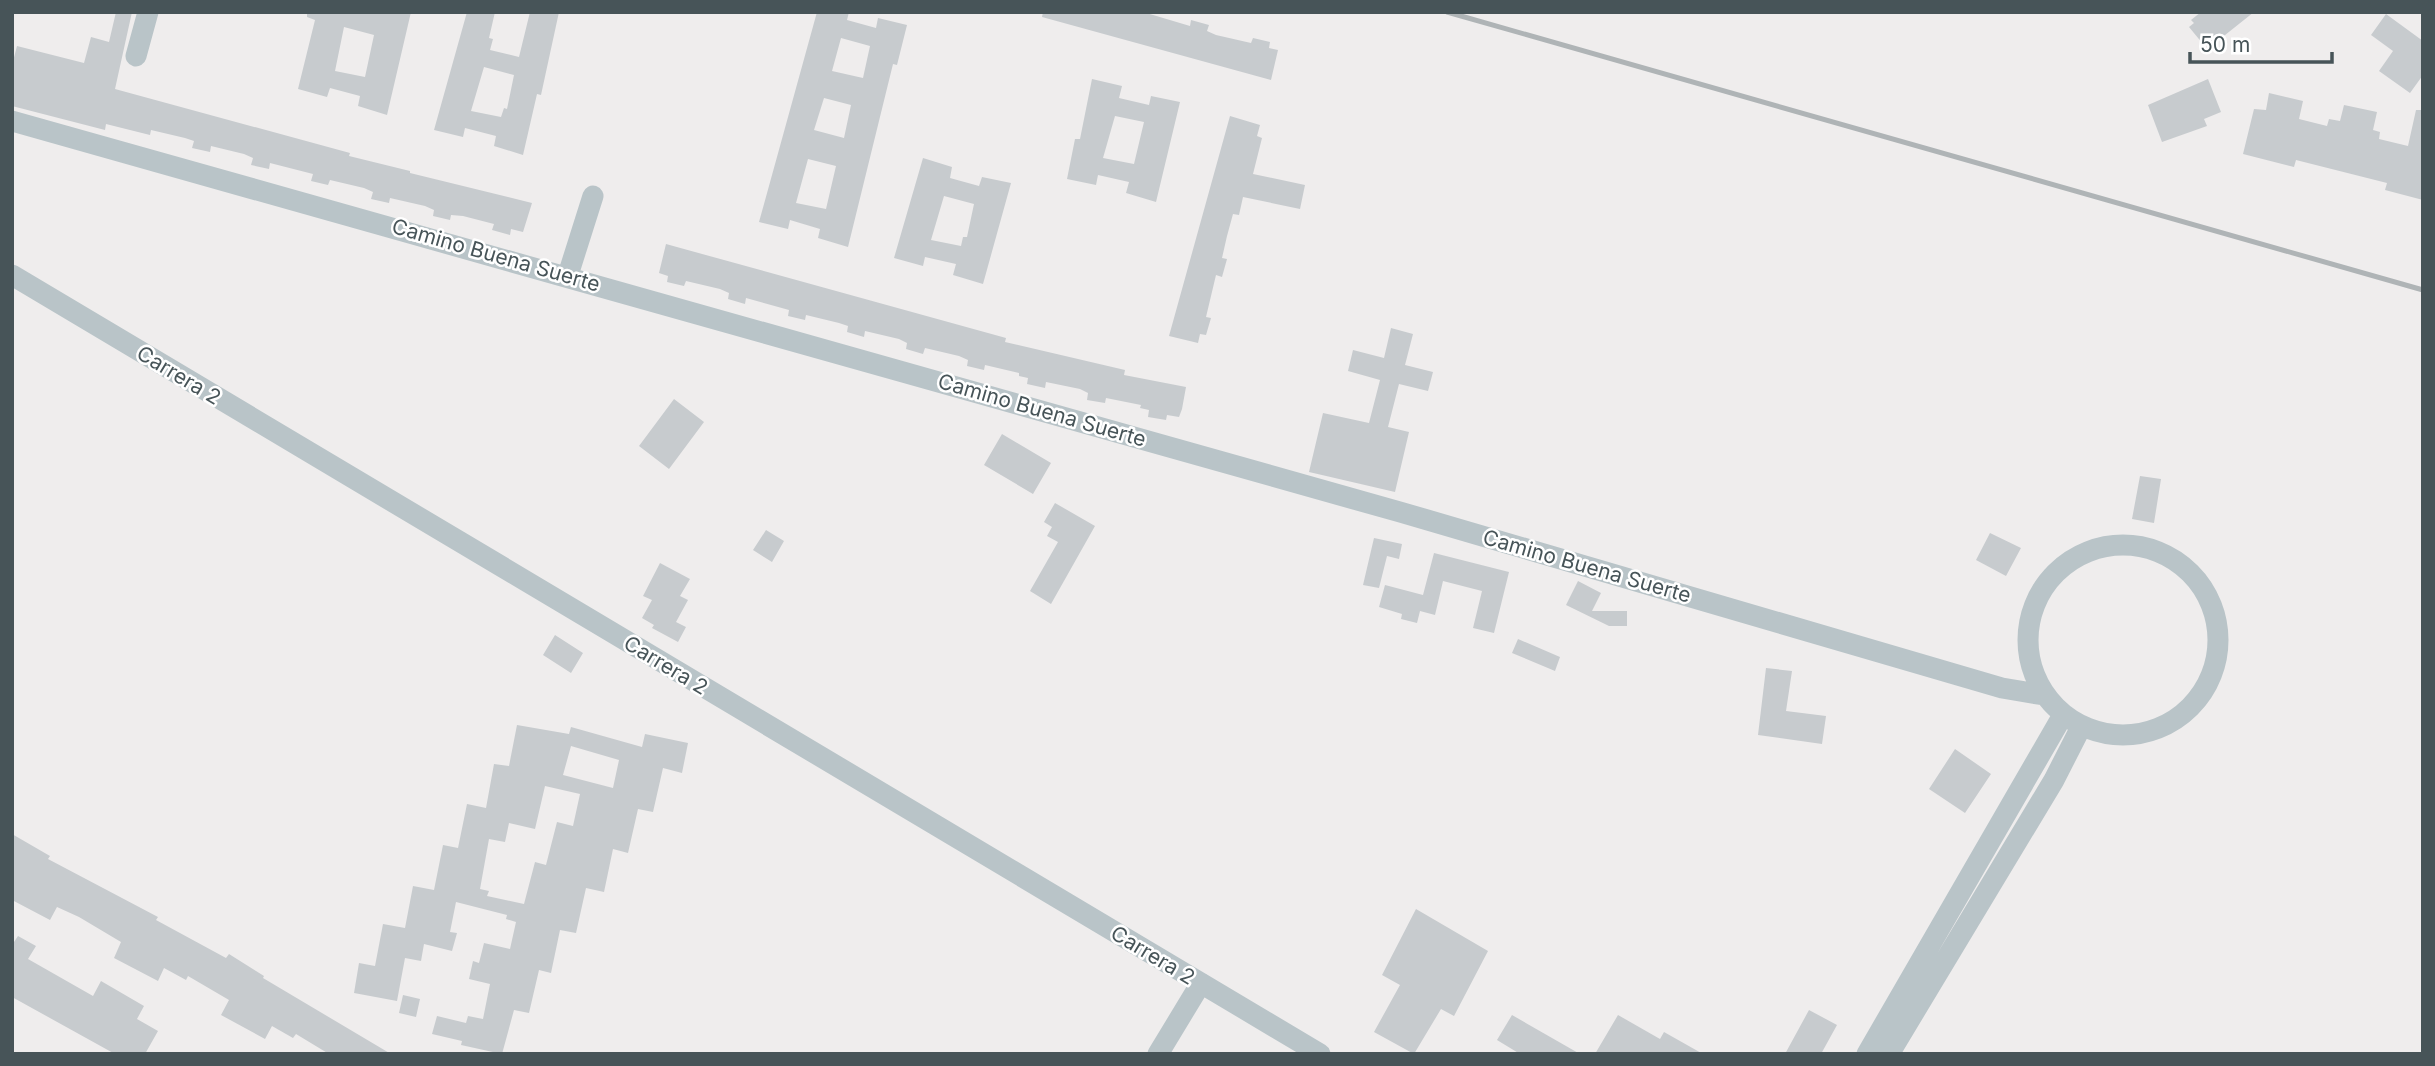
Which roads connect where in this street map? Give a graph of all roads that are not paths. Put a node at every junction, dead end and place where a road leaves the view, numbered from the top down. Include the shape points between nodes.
1 (148, 12) edge
2 (136, 56) dead end
3 (12, 121) edge
4 (593, 196) dead end
5 (12, 275) edge
6 (568, 275) junction
7 (2044, 695) junction
8 (2063, 715) junction
9 (2081, 727) junction
10 (1200, 982) junction
11 (1889, 1043) edge
12 (1158, 1054) edge
13 (1320, 1054) edge
14 (1867, 1054) edge

1 - 2 street
3 - 6 street, Camino Buena Suerte
4 - 6 street
5 - 10 street, Carrera 2
6 - 7 street, Camino Buena Suerte via 2002,688
7 - 8 street
7 - 9 street via 2031,664 2028,631 2037,598 2057,571 2085,552 2117,544 2151,548 2180,563 2203,588 2217,622 2218,654 2207,686 2186,712 2158,730 2114,736
8 - 9 street
8 - 11 street
9 - 11 street via 2054,780
10 - 12 street
10 - 13 street, Carrera 2
11 - 14 street

